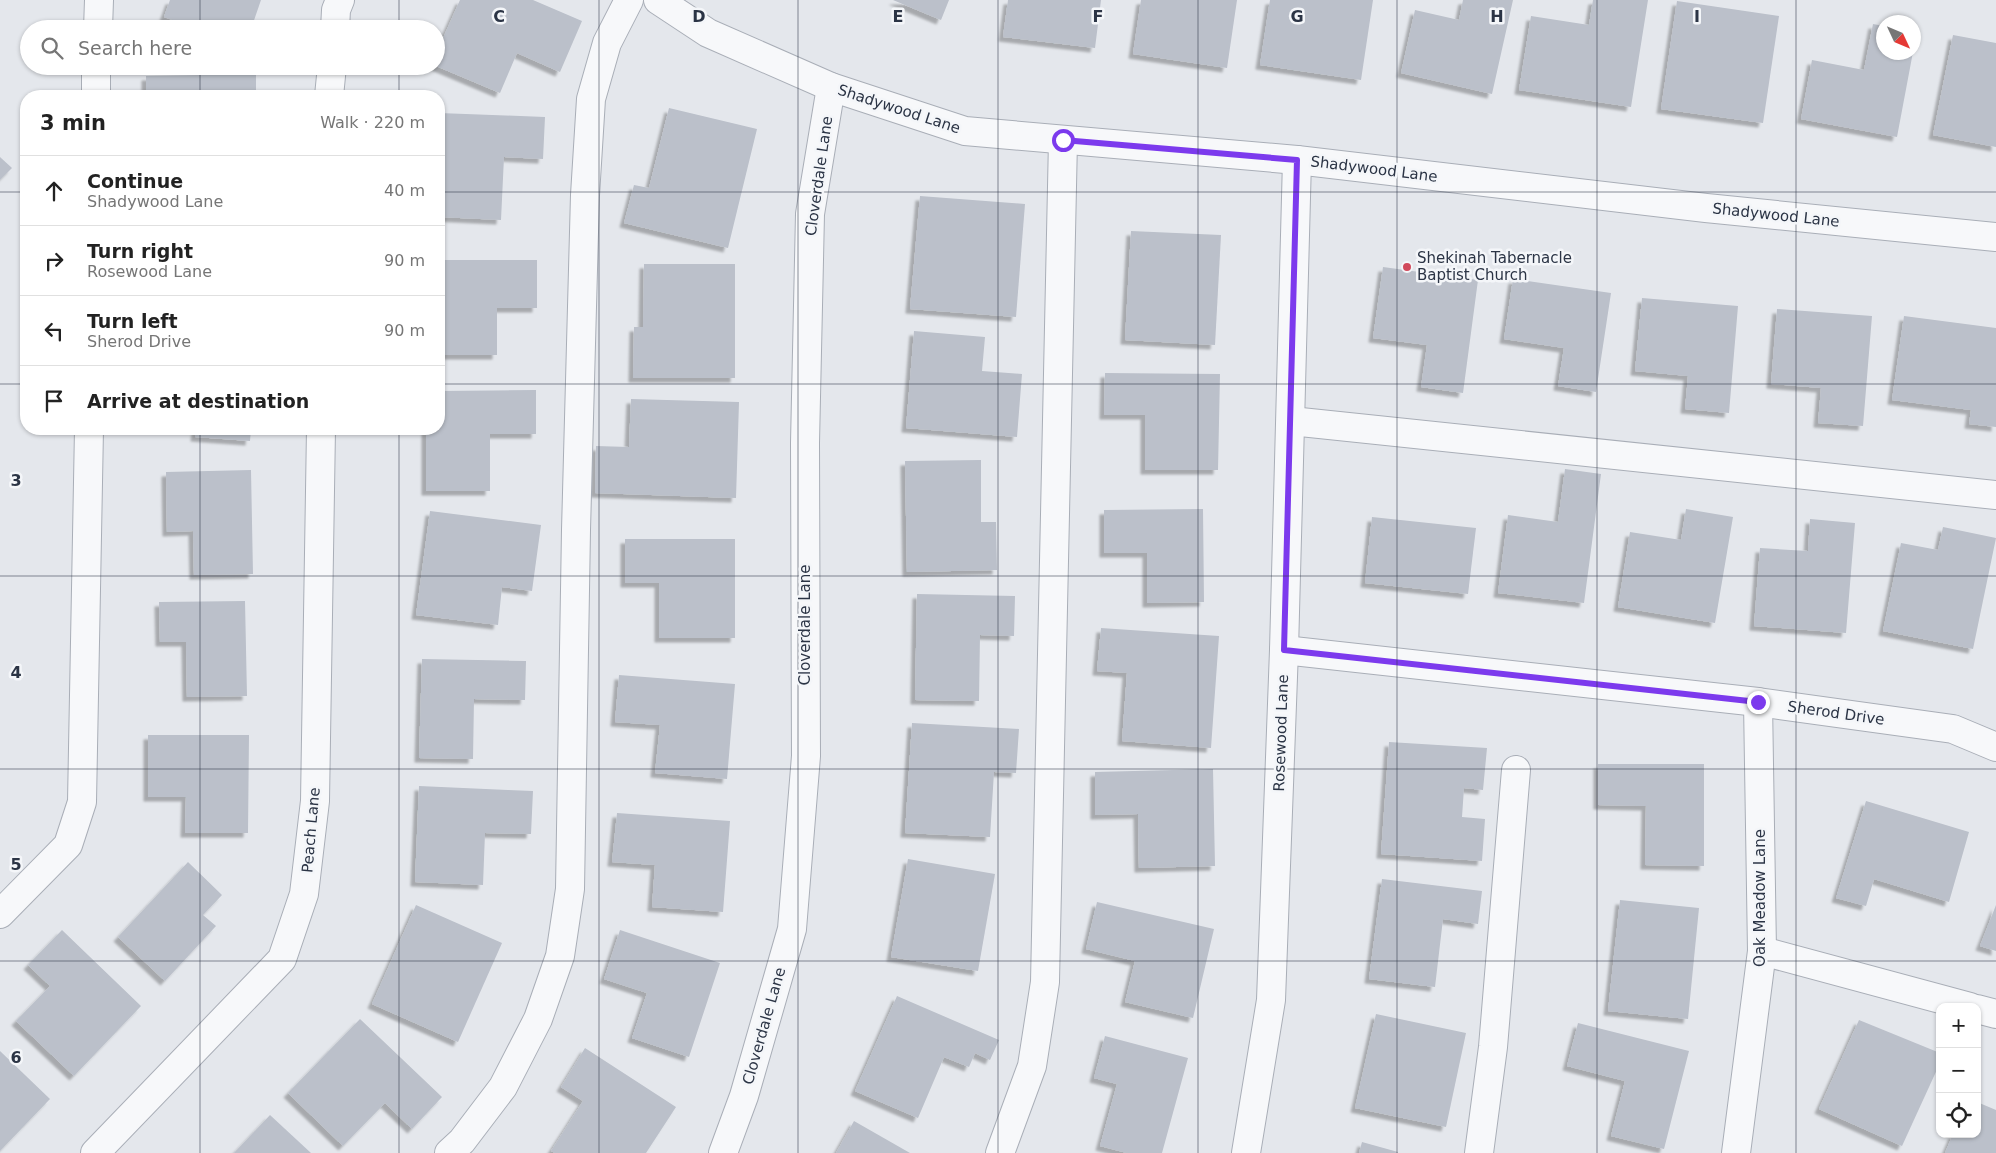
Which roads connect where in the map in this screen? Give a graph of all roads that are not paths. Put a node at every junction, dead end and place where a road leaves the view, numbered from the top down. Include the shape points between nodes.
1 (99, 0) edge
2 (340, 0) edge
3 (629, 0) edge
4 (658, 0) edge
5 (98, 20) edge
6 (335, 20) edge
7 (96, 75) edge
8 (331, 75) edge
9 (831, 88) junction
10 (96, 90) edge
11 (330, 90) edge
12 (1063, 140) junction
13 (1297, 160) junction
14 (1996, 237) edge
15 (1290, 421) junction
16 (89, 435) edge
17 (321, 435) edge
18 (1996, 496) edge
19 (1284, 650) junction
20 (1758, 702) junction
21 (1996, 747) edge
22 (1516, 770) dead end
23 (0, 914) edge
24 (1762, 951) junction
25 (1955, 1003) edge
26 (1981, 1010) edge
27 (1996, 1014) edge
28 (95, 1153) edge
29 (450, 1153) edge
30 (723, 1153) edge
31 (1000, 1153) edge
32 (1246, 1153) edge
33 (1479, 1153) edge
34 (1736, 1153) edge

1 - 5 street
2 - 6 street
3 - 29 street via 608,43 591,99 585,195 576,530 570,889 560,956 538,1019 504,1087
4 - 9 street, Shadywood Lane via 708,33
7 - 10 street
8 - 11 street
9 - 12 street, Shadywood Lane via 965,131
9 - 30 street, Cloverdale Lane via 810,214 805,443 806,756 792,929 744,1096
12 - 13 street, Shadywood Lane
12 - 31 street via 1045,982 1032,1066
13 - 14 street, Shadywood Lane via 1706,208
13 - 15 street, Rosewood Lane
15 - 18 street
15 - 19 street, Rosewood Lane
16 - 23 street via 82,802 68,845
17 - 28 street, Peach Lane via 315,801 304,894 282,959
19 - 20 street, Sherod Drive
19 - 32 street, Rosewood Lane via 1271,1000
20 - 21 street, Sherod Drive via 1953,729
20 - 24 street, Oak Meadow Lane
22 - 33 street via 1493,1047
24 - 25 street
24 - 34 street, Oak Meadow Lane
26 - 27 street

